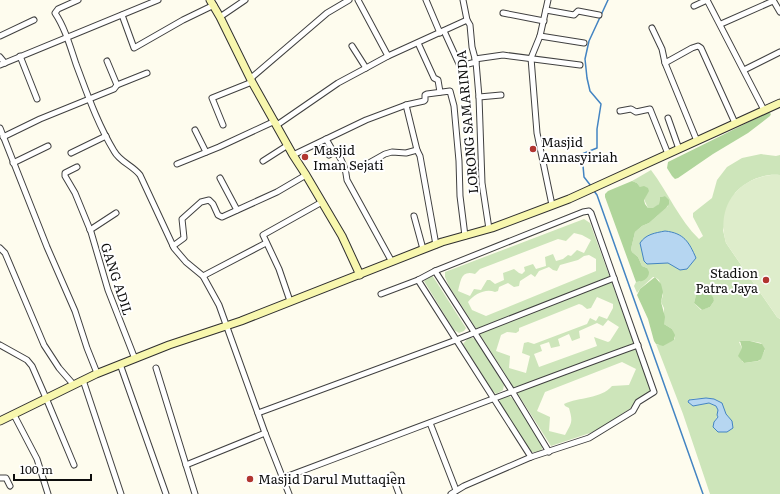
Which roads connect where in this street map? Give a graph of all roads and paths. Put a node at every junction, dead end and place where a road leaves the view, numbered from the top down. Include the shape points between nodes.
1 (78, 0) edge
2 (158, 0) edge
3 (245, 0) edge
4 (349, 0) edge
5 (358, 0) edge
6 (426, 0) edge
7 (463, 0) edge
8 (548, 0) edge
9 (707, 0) edge
10 (773, 0) edge
11 (213, 4) edge
12 (694, 6) dead end
13 (546, 10) junction
14 (780, 12) edge
15 (503, 13) dead end
16 (598, 14) dead end
17 (122, 15) junction
18 (220, 16) junction
19 (34, 20) dead end
20 (467, 20) junction
21 (544, 21) junction
22 (720, 24) junction
23 (652, 28) dead end
24 (442, 32) junction
25 (0, 36) edge
26 (540, 36) junction
27 (66, 38) junction
28 (418, 43) junction
29 (584, 43) dead end
30 (352, 46) dead end
31 (780, 52) edge
32 (20, 56) junction
33 (388, 56) junction
34 (0, 57) edge
35 (531, 58) junction
36 (107, 60) dead end
37 (475, 60) junction
38 (665, 63) junction
39 (2, 64) edge
40 (580, 65) dead end
41 (366, 68) junction
42 (744, 70) junction
43 (147, 73) dead end
44 (251, 80) junction
45 (117, 85) junction
46 (440, 92) junction
47 (501, 94) dead end
48 (479, 97) junction
49 (36, 99) dead end
50 (89, 99) junction
51 (780, 103) edge
52 (406, 105) junction
53 (764, 110) junction
54 (620, 111) dead end
55 (668, 118) dead end
56 (276, 123) junction
57 (735, 123) junction
58 (223, 125) dead end
59 (0, 128) edge
60 (194, 130) dead end
61 (106, 136) junction
62 (3, 137) junction
63 (326, 138) junction
64 (697, 141) junction
65 (288, 145) junction
66 (48, 146) dead end
67 (679, 149) junction
68 (417, 150) junction
69 (206, 152) junction
70 (71, 153) dead end
71 (668, 154) junction
72 (293, 155) junction
73 (263, 161) dead end
74 (13, 163) junction
75 (177, 164) dead end
76 (77, 167) dead end
77 (370, 168) dead end
78 (306, 175) junction
79 (220, 178) dead end
80 (322, 202) junction
81 (552, 205) junction
82 (237, 210) junction
83 (116, 213) dead end
84 (414, 216) dead end
85 (489, 229) junction
86 (90, 230) junction
87 (465, 236) junction
88 (266, 243) junction
89 (436, 245) junction
90 (173, 246) junction
91 (1, 247) edge
92 (423, 249) junction
93 (392, 262) junction
94 (435, 271) junction
95 (360, 275) junction
96 (204, 276) junction
97 (614, 278) junction
98 (418, 280) junction
99 (381, 294) dead end
100 (290, 301) junction
101 (226, 326) junction
102 (474, 332) junction
103 (456, 340) junction
104 (0, 344) edge
105 (638, 345) junction
106 (134, 358) junction
107 (120, 364) junction
108 (156, 368) dead end
109 (97, 374) junction
110 (83, 380) junction
111 (73, 384) junction
112 (512, 391) junction
113 (46, 398) junction
114 (493, 398) junction
115 (258, 414) junction
116 (14, 415) junction
117 (0, 421) edge
118 (430, 423) junction
119 (265, 433) junction
120 (549, 452) junction
121 (531, 457) junction
122 (186, 464) junction
123 (74, 465) dead end
124 (392, 475) dead end
125 (0, 478) edge
126 (283, 478) junction
127 (10, 486) dead end
128 (456, 490) junction
129 (48, 494) edge
130 (121, 494) edge
131 (166, 494) edge
132 (196, 494) edge
133 (288, 494) edge
134 (399, 494) edge
135 (451, 494) edge

1 - 27 street via 55,11
2 - 17 street
3 - 18 street
4 - 44 street via 327,13
5 - 33 street
6 - 24 street
7 - 20 street, LORONG SAMARINDA
8 - 13 street
9 - 12 street
9 - 22 street
10 - 14 street
10 - 22 street
11 - 17 street via 134,48
11 - 18 main road
13 - 16 street
13 - 21 street
15 - 21 street
17 - 27 street
18 - 44 main road
19 - 25 street
20 - 24 street
20 - 37 street, LORONG SAMARINDA via 470,24
21 - 26 street
22 - 42 street
23 - 38 street via 662,49
24 - 28 street
24 - 37 street via 460,66
26 - 29 street
26 - 35 street
27 - 32 street
27 - 50 street
28 - 33 street
28 - 46 street via 438,82
30 - 41 street
31 - 42 street
32 - 39 street
32 - 49 street
33 - 41 street
34 - 39 street
35 - 37 street via 503,55
35 - 40 street
35 - 81 street via 537,133
36 - 45 street
37 - 48 street, LORONG SAMARINDA
38 - 57 street via 692,48 701,48
38 - 64 street
41 - 56 street
42 - 53 street
43 - 45 street
44 - 56 main road
44 - 58 street via 212,98
45 - 50 street via 113,90
46 - 52 street via 425,95 425,101
46 - 87 street via 451,92
47 - 48 street
48 - 85 street, LORONG SAMARINDA via 482,183
50 - 61 street
50 - 62 street
51 - 53 main road
52 - 63 street
52 - 68 street
53 - 57 main road
54 - 71 street via 631,109 636,112 650,109
55 - 67 street
56 - 65 main road
56 - 69 street
57 - 64 main road
59 - 62 street
60 - 69 street
61 - 70 street
61 - 90 street via 118,158 140,175
62 - 74 street
63 - 72 street
63 - 93 street via 332,149 330,154 337,152 341,158 347,180
64 - 67 main road
65 - 72 main road
65 - 73 street
66 - 74 street
67 - 71 main road
68 - 77 street via 385,154 369,163
68 - 89 street
69 - 75 street
71 - 81 main road
72 - 78 main road
74 - 109 street via 64,282
76 - 86 street, GANG ADIL via 64,175 75,193
78 - 80 main road
78 - 82 street via 277,192
79 - 82 street
80 - 88 street via 264,234
80 - 95 main road via 342,236
81 - 85 main road
82 - 90 street via 220,216 211,201 200,202 182,219 184,238
83 - 86 street
84 - 92 street
85 - 87 main road
86 - 106 street, GANG ADIL via 108,290
87 - 89 main road
88 - 96 street
88 - 100 street via 279,269
89 - 92 main road
90 - 96 street via 186,262
91 - 111 street via 44,345
92 - 93 main road
93 - 95 main road
94 - 97 street via 589,211
94 - 98 street
94 - 102 street
95 - 100 main road
96 - 101 street via 219,305
97 - 102 street
97 - 105 street
98 - 99 street
98 - 103 street
100 - 101 main road
101 - 106 main road
101 - 115 street
102 - 103 street
102 - 112 street
103 - 114 street
103 - 115 street
104 - 113 street via 30,363
105 - 112 street
105 - 120 street via 653,394 638,402 633,411 589,438
106 - 107 main road
107 - 109 main road
107 - 131 street
108 - 122 street
109 - 110 main road
110 - 111 main road
110 - 130 street
111 - 113 main road
112 - 114 street
112 - 120 street
113 - 116 main road
113 - 123 street
114 - 118 street
114 - 121 street
115 - 119 street
116 - 117 main road
116 - 129 street via 37,460
118 - 126 street
118 - 128 street
119 - 122 street
119 - 126 street
120 - 121 street
121 - 128 street
122 - 132 street
124 - 134 street
125 - 127 street via 6,478
126 - 133 street
128 - 135 street

